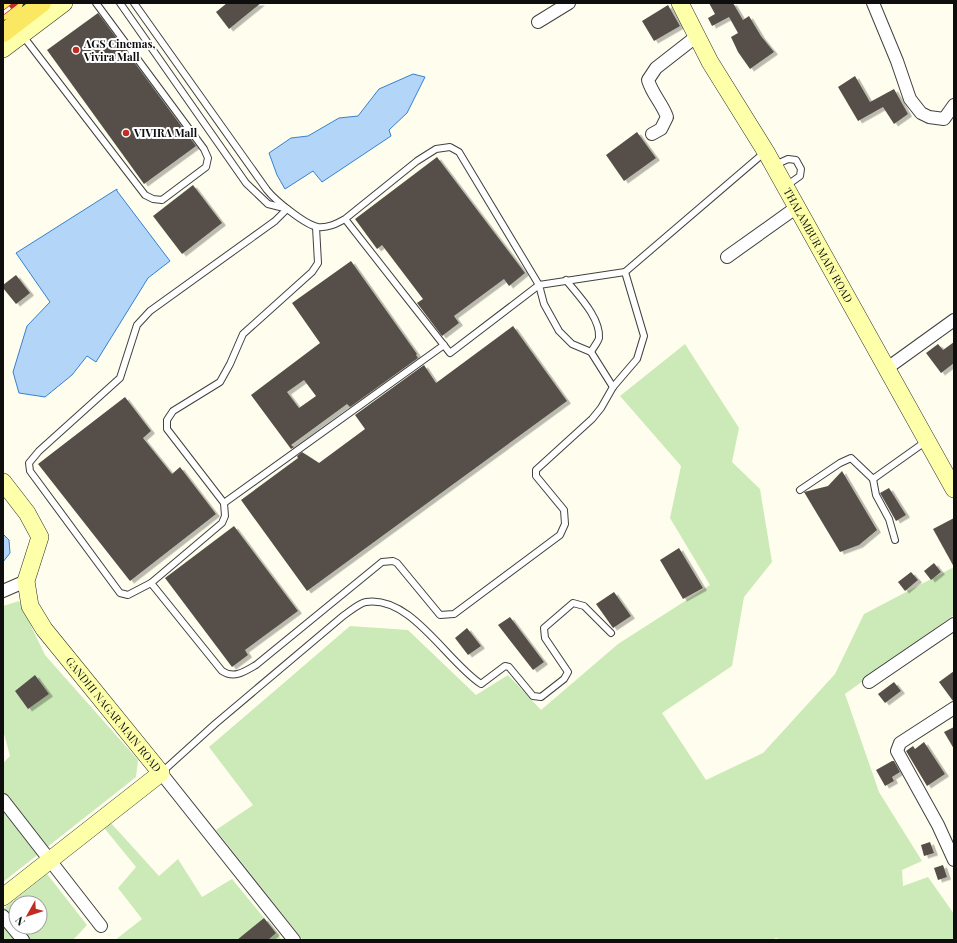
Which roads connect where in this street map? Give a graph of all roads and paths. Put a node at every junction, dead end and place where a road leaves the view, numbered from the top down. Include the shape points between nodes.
1 (14, 3) edge
2 (42, 3) edge
3 (64, 3) edge
4 (96, 3) edge
5 (120, 3) edge
6 (134, 3) edge
7 (569, 3) edge
8 (680, 3) edge
9 (873, 3) edge
10 (3, 11) edge
11 (538, 22) dead end
12 (3, 33) edge
13 (22, 35) junction
14 (697, 36) junction
15 (3, 49) edge
16 (954, 105) edge
17 (652, 134) dead end
18 (770, 158) junction
19 (797, 207) junction
20 (287, 209) junction
21 (344, 219) junction
22 (316, 227) junction
23 (727, 257) dead end
24 (625, 272) junction
25 (566, 280) junction
26 (539, 285) junction
27 (954, 320) edge
28 (444, 345) junction
29 (591, 352) junction
30 (886, 369) junction
31 (613, 387) junction
32 (927, 441) junction
33 (873, 479) junction
34 (3, 482) edge
35 (954, 489) edge
36 (800, 490) dead end
37 (224, 503) junction
38 (895, 540) dead end
39 (26, 581) junction
40 (151, 583) junction
41 (3, 591) edge
42 (954, 624) edge
43 (611, 633) dead end
44 (869, 682) dead end
45 (954, 708) edge
46 (161, 774) junction
47 (3, 800) edge
48 (954, 860) edge
49 (50, 861) junction
50 (3, 897) edge
51 (3, 916) edge
52 (101, 926) dead end
53 (23, 940) edge
54 (294, 940) edge

1 - 10 main road
2 - 12 main road
3 - 13 street
4 - 13 lane via 204,149 208,158 206,167 162,200 145,195
5 - 20 lane via 246,183 268,204
6 - 20 lane via 267,190
7 - 11 street
8 - 14 street, THALAMBUR MAIN ROAD
9 - 16 street via 910,99 921,113 944,119
13 - 15 street
14 - 17 street via 656,68 648,80 651,91 664,107 666,117 661,129
14 - 18 street, THALAMBUR MAIN ROAD via 710,62
18 - 19 street, THALAMBUR MAIN ROAD
18 - 24 lane
19 - 23 street
19 - 30 street, THALAMBUR MAIN ROAD
20 - 22 lane
20 - 40 lane via 150,311 137,325 120,378 29,463 30,471 120,594 128,595
21 - 22 lane via 332,226
21 - 26 lane via 417,161 436,149 450,147 458,152
21 - 28 lane
22 - 37 lane via 318,263 312,272 244,334 220,382 173,411 167,420 167,429
24 - 25 lane
24 - 31 lane via 644,336 636,359
25 - 26 lane
25 - 29 lane via 596,321 599,338
26 - 28 lane via 450,353
26 - 29 lane via 544,304 559,331 572,344
27 - 30 street
28 - 37 lane
29 - 31 lane
30 - 32 street, THALAMBUR MAIN ROAD
31 - 40 lane via 592,419 536,470 536,476 564,510 565,524 560,535 454,614 440,615 397,563 382,562 256,665 245,672 228,675 222,671
32 - 33 lane
32 - 35 street, THALAMBUR MAIN ROAD
33 - 36 lane via 851,458
33 - 38 lane via 876,495 889,519
34 - 39 street, GANDHI NAGAR MAIN ROAD via 27,513 40,537
37 - 40 lane via 225,516 222,523
39 - 41 street
39 - 46 street, GANDHI NAGAR MAIN ROAD via 30,606 44,628
42 - 44 street
43 - 46 lane via 584,606 573,603 544,628 545,638 568,672 564,679 537,698 512,668 504,666 481,684 408,614 378,601 364,602 336,621 215,724
45 - 48 street via 900,743 897,751 938,825
46 - 49 street, GANDHI NAGAR MAIN ROAD
46 - 54 street
47 - 49 street
49 - 50 street, GANDHI NAGAR MAIN ROAD
49 - 52 street
51 - 53 street

